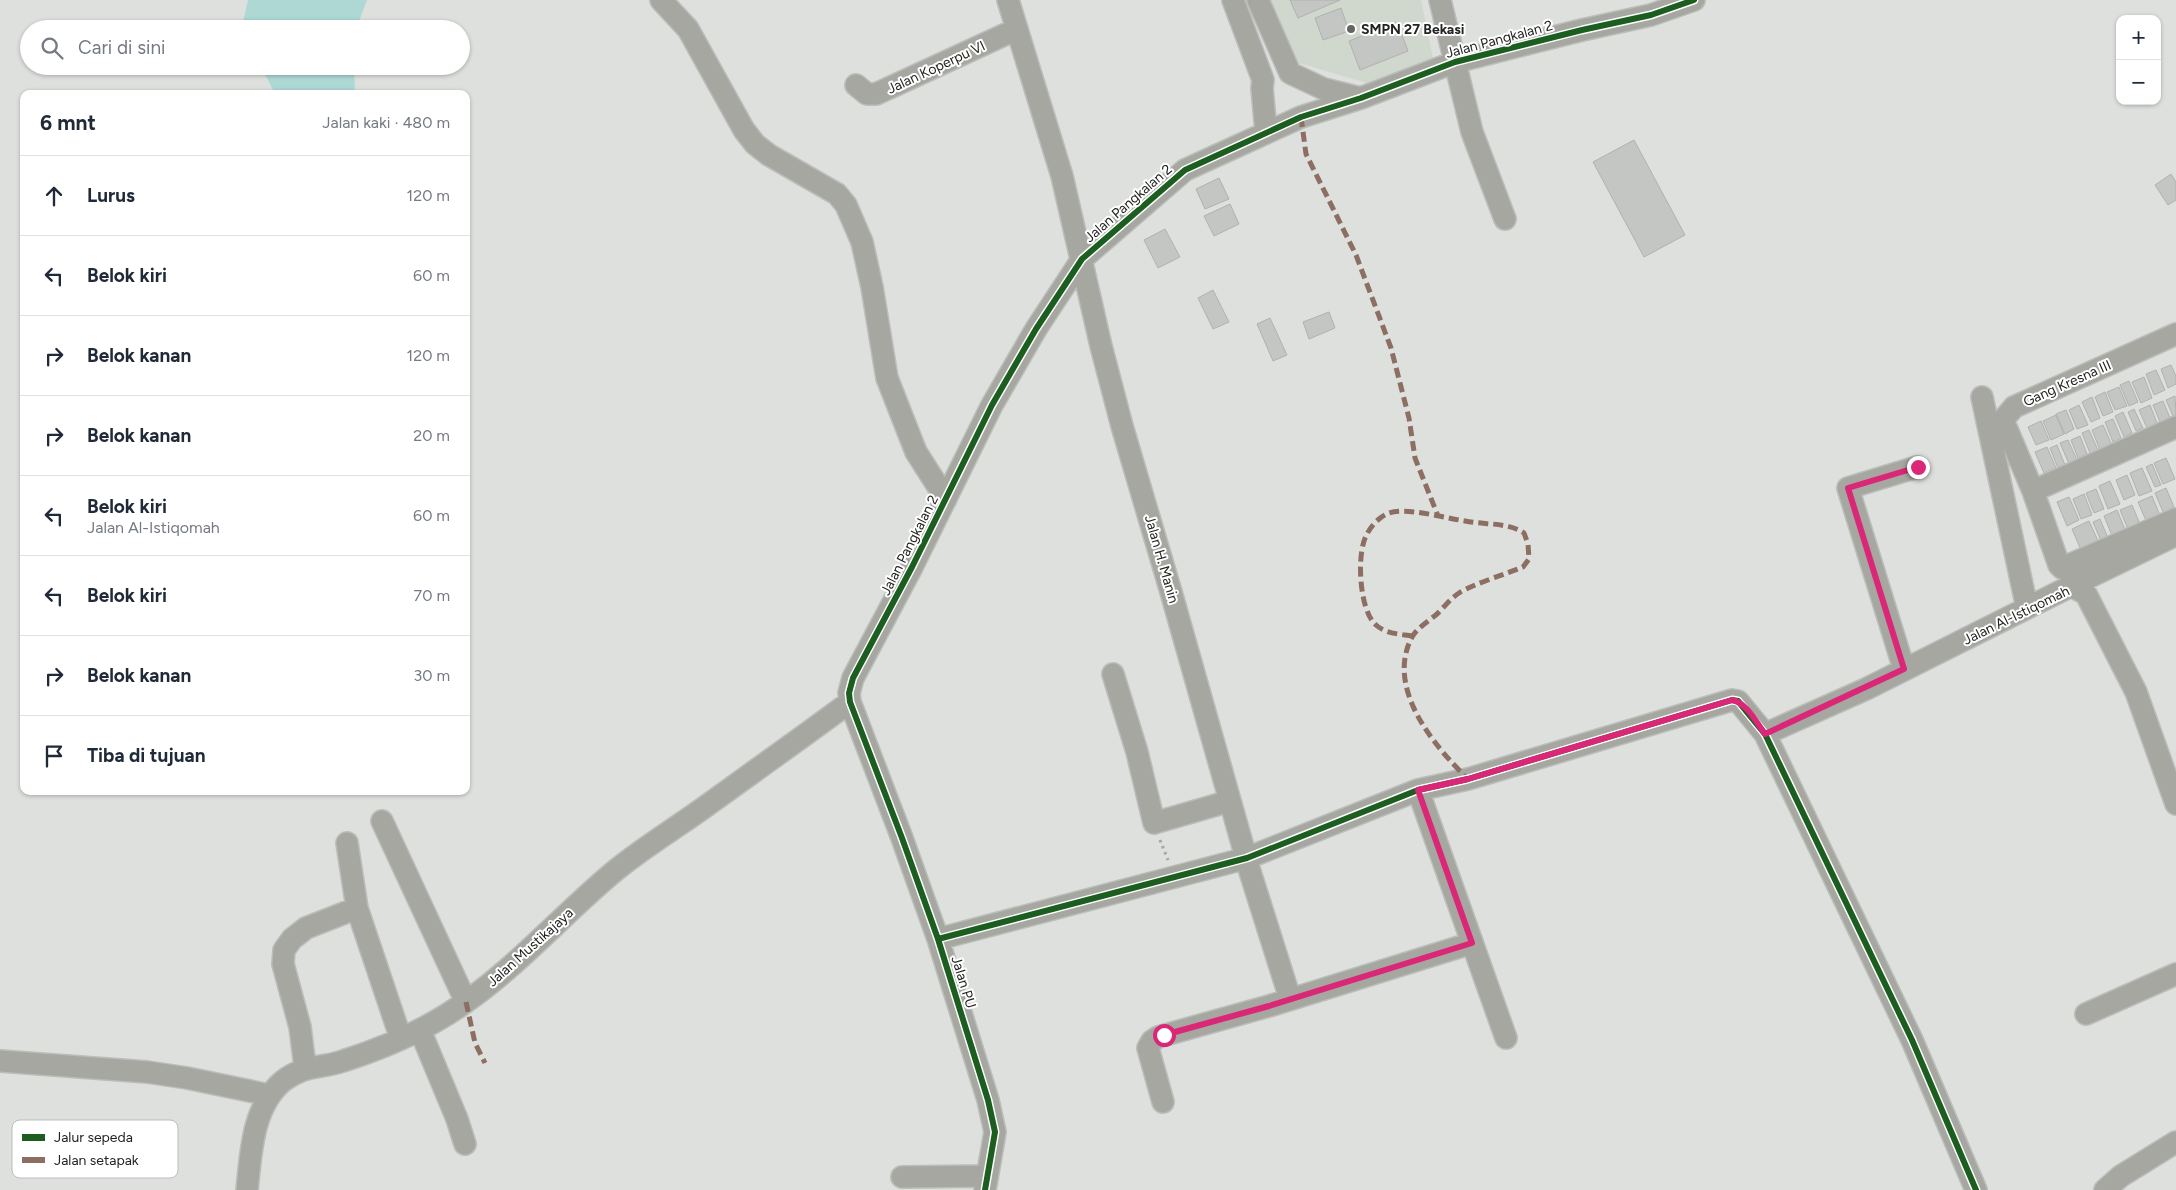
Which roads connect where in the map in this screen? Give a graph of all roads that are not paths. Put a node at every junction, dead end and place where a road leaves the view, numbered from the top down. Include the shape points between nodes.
1 (661, 0) edge
2 (1008, 0) edge
3 (1233, 0) edge
4 (1258, 0) edge
5 (1440, 0) edge
6 (1694, 0) edge
7 (1017, 29) junction
8 (1455, 62) junction
9 (1286, 68) junction
10 (1264, 80) junction
11 (856, 85) dead end
12 (1361, 98) junction
13 (1266, 132) junction
14 (1505, 219) dead end
15 (1082, 259) junction
16 (2176, 334) edge
17 (1982, 397) dead end
18 (2176, 428) edge
19 (1918, 467) dead end
20 (2033, 491) junction
21 (946, 499) junction
22 (2176, 519) edge
23 (2176, 535) edge
24 (2068, 577) junction
25 (2027, 608) junction
26 (1904, 669) junction
27 (1113, 674) dead end
28 (850, 702) junction
29 (1765, 734) junction
30 (1418, 790) junction
31 (1230, 801) junction
32 (2176, 804) edge
33 (382, 821) dead end
34 (348, 843) dead end
35 (1247, 858) junction
36 (357, 908) junction
37 (938, 939) junction
38 (1472, 943) junction
39 (2176, 974) edge
40 (1288, 992) dead end
41 (466, 1002) junction
42 (2086, 1014) dead end
43 (420, 1030) junction
44 (1506, 1038) dead end
45 (401, 1039) junction
46 (0, 1061) edge
47 (305, 1068) junction
48 (269, 1095) junction
49 (1163, 1102) dead end
50 (2176, 1142) edge
51 (465, 1144) dead end
52 (902, 1177) dead end
53 (986, 1183) edge
54 (247, 1190) edge
55 (1976, 1190) edge
56 (2105, 1190) edge

1 - 21 street via 688,29 755,144 786,167 837,194 846,205 862,242 890,386 916,452
2 - 7 street, Jalan H. Manin
3 - 10 street
4 - 9 street
5 - 8 street
6 - 8 street, Jalan Pangkalan 2 via 1651,15
7 - 11 street, Jalan Koperpu VI via 876,94 867,94
7 - 15 street, Jalan H. Manin via 1062,176
8 - 12 street, Jalan Pangkalan 2
8 - 14 street via 1472,132
9 - 10 street
9 - 12 street via 1324,90
10 - 13 street
12 - 13 street, Jalan Pangkalan 2
13 - 15 street, Jalan Pangkalan 2 via 1185,170
15 - 21 street, Jalan Pangkalan 2 via 997,397
15 - 31 street, Jalan H. Manin via 1122,426
16 - 20 street, Gang Kresna III via 2007,413 2003,420
17 - 25 street
18 - 20 street
19 - 26 street via 1848,488
20 - 24 street, Gang Kresna III via 2059,566
21 - 28 street, Jalan Pangkalan 2 via 853,678
22 - 24 street
23 - 24 street
24 - 25 street, Jalan Al-Istiqomah
24 - 32 street, Jalan Al-Istiqomah via 2086,594 2136,692
25 - 26 street, Jalan Al-Istiqomah
26 - 29 street, Jalan Al-Istiqomah
27 - 31 street via 1154,822
28 - 37 street, Jalan PU
28 - 41 street, Jalan Mustikajaya via 617,870
29 - 30 street via 1744,705 1732,700 1468,779
29 - 55 street via 1912,1040
30 - 35 street
30 - 38 street
31 - 35 street, Jalan H. Manin
33 - 41 street
34 - 36 street
35 - 37 street
35 - 40 street, Jalan H. Manin
36 - 45 street
36 - 47 street via 306,928 292,938 284,950 283,964 300,1027
37 - 53 street, Jalan PU via 995,1132
38 - 44 street
38 - 49 street via 1158,1037 1148,1048
39 - 42 street
41 - 43 street, Jalan Mustikajaya
43 - 45 street, Jalan Mustikajaya
43 - 51 street
45 - 47 street, Jalan Mustikajaya via 340,1062
46 - 48 street via 147,1072
47 - 48 street, Jalan Mustikajaya via 283,1081
48 - 54 street, Jalan Mustikajaya via 251,1146
50 - 56 street
52 - 53 street

